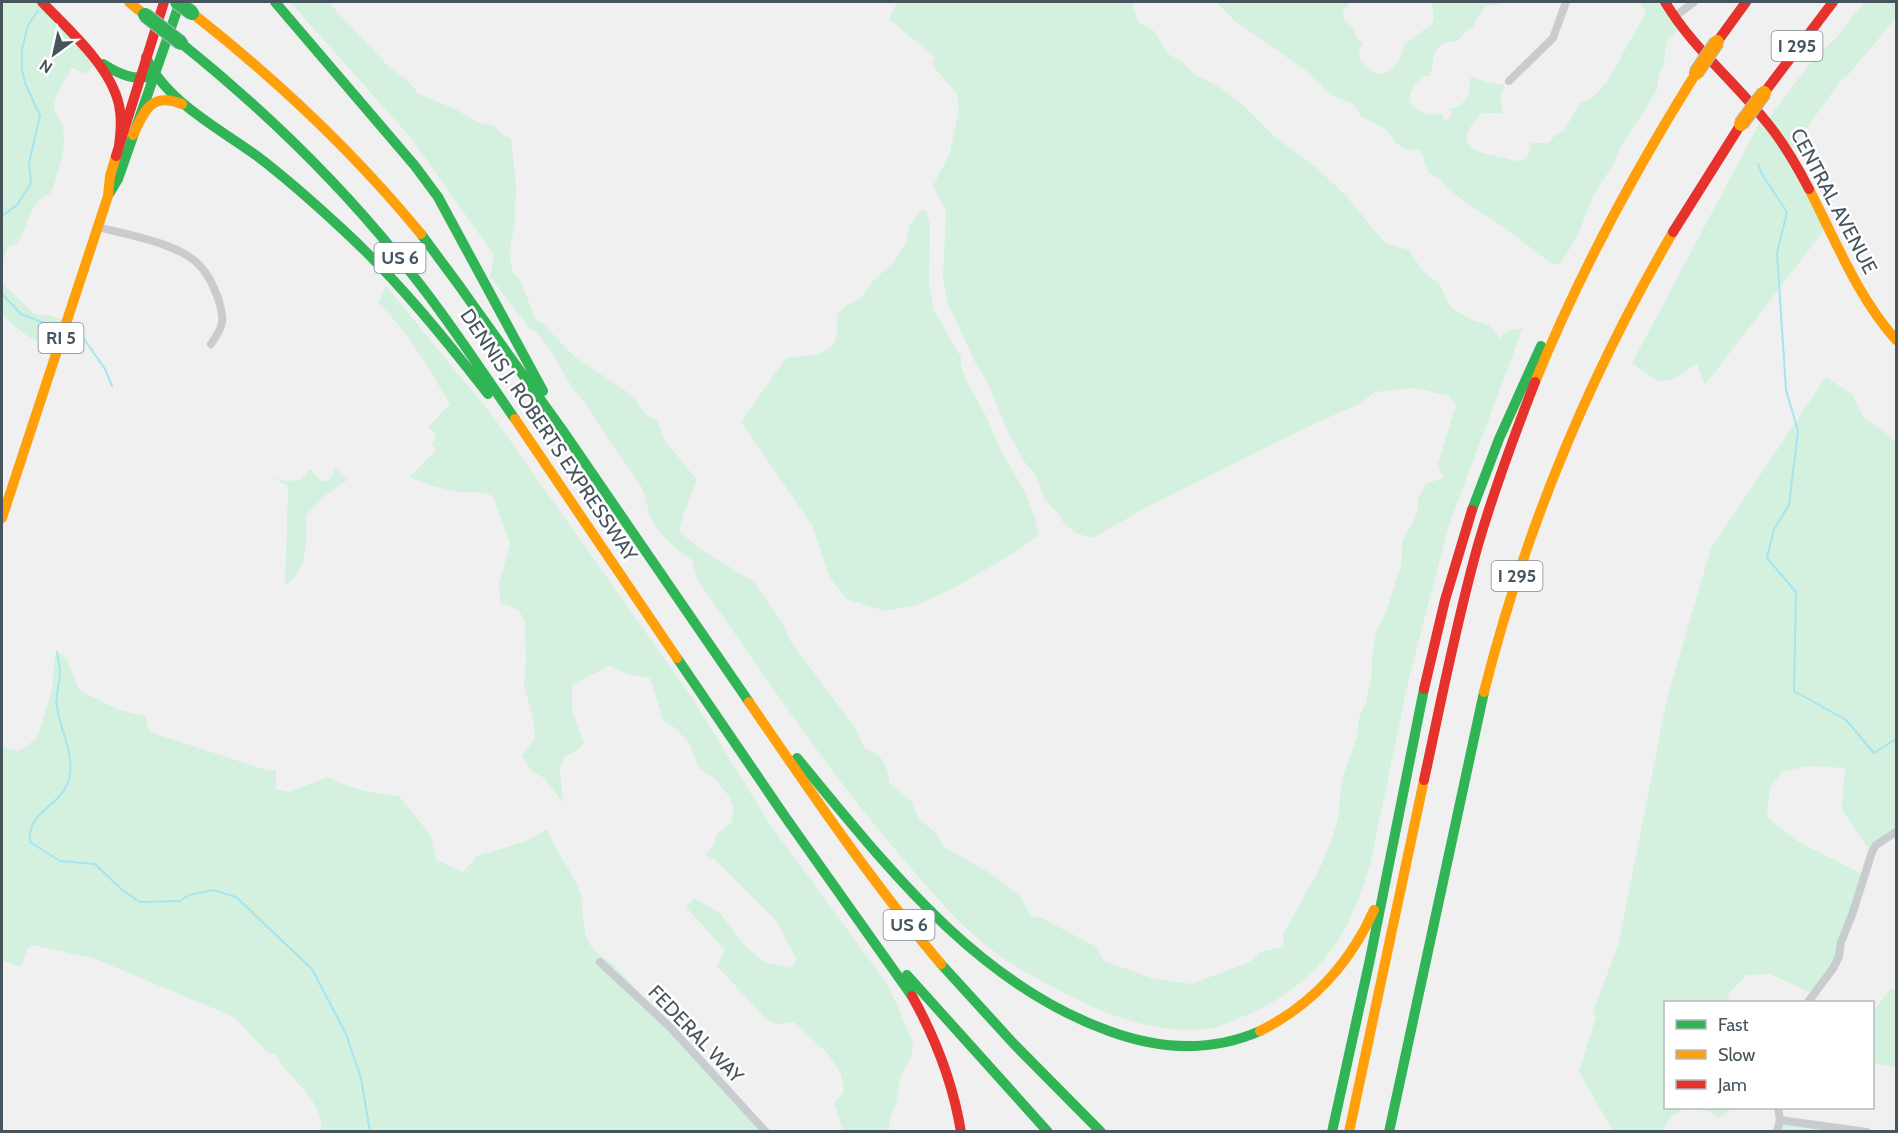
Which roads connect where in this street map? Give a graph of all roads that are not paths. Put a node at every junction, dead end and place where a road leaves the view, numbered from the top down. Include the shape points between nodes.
1 (42, 2) edge
2 (129, 2) edge
3 (164, 2) edge
4 (178, 2) edge
5 (275, 2) edge
6 (1566, 2) edge
7 (1665, 2) edge
8 (1694, 2) edge
9 (1746, 2) edge
10 (1833, 2) edge
11 (1674, 17) junction
12 (85, 49) junction
13 (146, 57) junction
14 (154, 75) junction
15 (139, 79) junction
16 (1509, 81) dead end
17 (196, 113) junction
18 (133, 135) junction
19 (119, 146) junction
20 (108, 196) junction
21 (1606, 226) junction
22 (98, 227) junction
23 (1896, 340) edge
24 (211, 344) dead end
25 (577, 450) junction
26 (576, 510) junction
27 (2, 518) edge
28 (744, 696) junction
29 (1896, 832) edge
30 (1390, 850) junction
31 (875, 944) junction
32 (600, 962) dead end
33 (1809, 1001) edge
34 (1403, 1069) junction
35 (1778, 1109) edge
36 (1780, 1120) junction
37 (766, 1131) edge
38 (961, 1131) edge
39 (1048, 1131) edge
40 (1101, 1131) edge
41 (1332, 1131) edge
42 (1349, 1131) edge
43 (1389, 1131) edge
44 (1395, 1131) edge
45 (1777, 1131) edge
46 (1862, 1131) edge

1 - 12 main road
2 - 26 main road, DENNIS J. ROBERTS EXPRESSWAY / US 6, bridge via 237,88 327,173 369,219 445,317
3 - 13 main road, RI 5
4 - 14 main road, RI 5
4 - 25 main road, DENNIS J. ROBERTS EXPRESSWAY / US 6, bridge via 293,98 381,187 454,276
5 - 25 main road via 438,197
6 - 16 street via 1553,38
7 - 11 main road, CENTRAL AVENUE
8 - 11 street
9 - 21 main road, I 295, bridge via 1653,141
10 - 34 main road, I 295, bridge via 1741,124 1675,229 1576,417 1535,522 1487,679
11 - 23 main road, CENTRAL AVENUE via 1784,145 1856,284
12 - 15 main road via 113,70
12 - 19 main road via 105,71 118,95 122,121
13 - 14 main road
13 - 15 main road, RI 5
14 - 15 main road
14 - 17 main road
14 - 18 main road, RI 5
15 - 19 main road, RI 5
17 - 18 main road via 175,100 157,100 147,109
17 - 26 main road via 298,188 380,264 438,331
18 - 20 main road, RI 5
19 - 20 main road, RI 5
20 - 22 main road, RI 5
21 - 30 main road via 1573,279 1519,390 1474,508 1446,599
21 - 42 main road, I 295 via 1541,366 1471,572
22 - 24 street via 178,250 199,264 210,279 224,322
22 - 27 main road, RI 5
25 - 28 main road, DENNIS J. ROBERTS EXPRESSWAY / US 6
26 - 31 main road, DENNIS J. ROBERTS EXPRESSWAY / US 6
28 - 30 main road via 884,860 982,958 1055,1009 1097,1029 1140,1042 1213,1046 1253,1034 1292,1012 1326,983 1359,941 1374,908
28 - 40 main road, US 6 via 860,862 917,935 1021,1051
29 - 33 street via 1872,852 1839,956
30 - 41 main road
31 - 38 main road, US 6 via 927,1022 950,1080
31 - 39 main road
32 - 37 street, FEDERAL WAY via 670,1027
34 - 43 main road, I 295
34 - 44 main road
35 - 36 street
36 - 45 street
36 - 46 street

